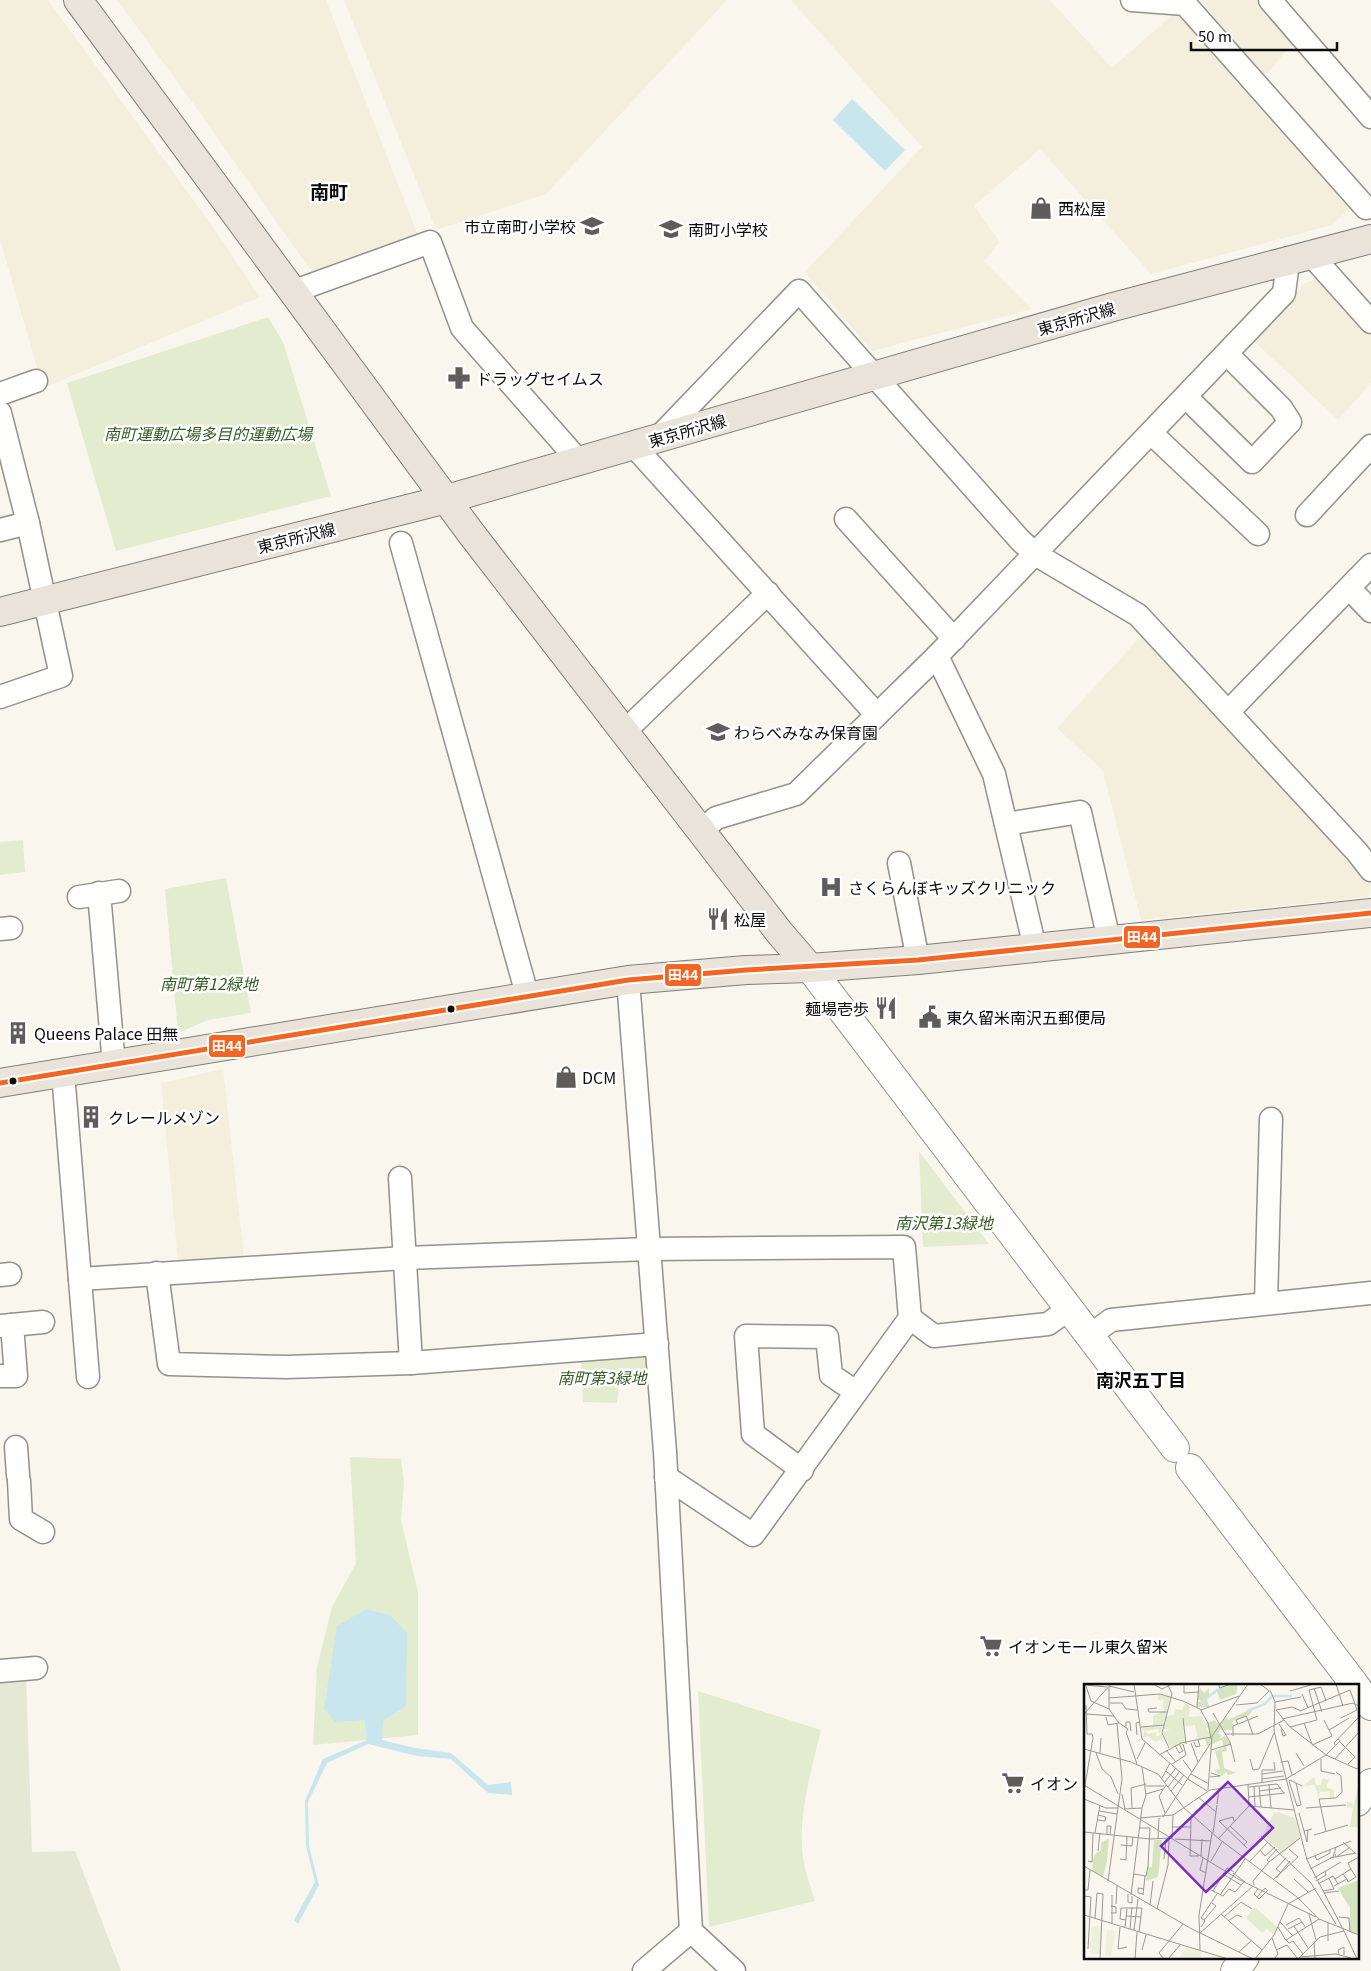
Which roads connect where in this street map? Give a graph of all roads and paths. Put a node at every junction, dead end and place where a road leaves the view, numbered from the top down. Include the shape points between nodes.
1 (78, 0) edge
2 (1132, 0) edge
3 (1270, 0) edge
4 (1371, 116) edge
5 (1368, 205) edge
6 (1370, 239) edge
7 (1300, 259) junction
8 (292, 292) junction
9 (1371, 322) edge
10 (1227, 354) junction
11 (874, 376) junction
12 (36, 381) dead end
13 (0, 394) edge
14 (1186, 397) junction
15 (0, 413) edge
16 (1151, 433) junction
17 (646, 442) junction
18 (1371, 446) edge
19 (578, 460) junction
20 (447, 499) junction
21 (1307, 516) dead end
22 (846, 519) dead end
23 (28, 522) junction
24 (0, 530) edge
25 (1258, 534) dead end
26 (401, 543) dead end
27 (1035, 554) junction
28 (1371, 566) edge
29 (1349, 588) junction
30 (768, 593) junction
31 (46, 601) junction
32 (1371, 611) edge
33 (0, 612) edge
34 (954, 639) junction
35 (937, 656) junction
36 (0, 697) edge
37 (1228, 712) junction
38 (877, 716) junction
39 (624, 732) junction
40 (1006, 824) junction
41 (701, 832) junction
42 (1364, 846) edge
43 (899, 863) dead end
44 (1371, 870) edge
45 (99, 894) dead end
46 (1371, 913) edge
47 (1109, 940) junction
48 (1035, 948) junction
49 (918, 960) junction
50 (810, 968) junction
51 (628, 980) junction
52 (528, 998) junction
53 (114, 1065) junction
54 (63, 1073) junction
55 (0, 1083) edge
56 (1271, 1118) dead end
57 (400, 1178) dead end
58 (649, 1249) junction
59 (405, 1258) junction
60 (157, 1273) junction
61 (80, 1279) junction
62 (1371, 1293) edge
63 (1266, 1302) junction
64 (1069, 1309) junction
65 (910, 1318) junction
66 (43, 1322) dead end
67 (6, 1325) edge
68 (1089, 1336) junction
69 (657, 1344) junction
70 (411, 1363) junction
71 (0, 1376) edge
72 (88, 1376) dead end
73 (856, 1392) junction
74 (16, 1448) dead end
75 (802, 1470) junction
76 (666, 1477) junction
77 (43, 1532) dead end
78 (36, 1668) dead end
79 (0, 1671) edge
80 (1354, 1684) edge
81 (1358, 1689) edge
82 (1371, 1706) edge
83 (1371, 1783) edge
84 (1358, 1801) edge
85 (691, 1930) junction
86 (1244, 1958) edge
87 (644, 1971) edge
88 (734, 1971) edge
89 (1235, 1971) edge

1 - 8 main road
2 - 5 street via 1185,4
3 - 4 street
5 - 6 street via 1362,212
6 - 7 main road, 東京所沢線
7 - 9 street
7 - 10 street via 1284,293
7 - 11 main road, 東京所沢線 via 1113,307
8 - 19 street via 430,242 462,328
8 - 20 main road
10 - 14 street
10 - 14 street via 1281,408 1290,422 1252,462
11 - 17 main road, 東京所沢線
11 - 17 street via 799,291
11 - 27 street
12 - 13 street
14 - 16 street
15 - 23 street
16 - 25 street
16 - 27 street
17 - 19 main road, 東京所沢線
17 - 30 street
18 - 21 street
19 - 20 main road, 東京所沢線
20 - 31 main road, 東京所沢線
20 - 39 main road
22 - 34 street
23 - 24 street
23 - 31 street
26 - 52 street
27 - 34 street
27 - 37 street via 1138,615
28 - 29 street
29 - 32 street
29 - 37 street
30 - 38 street
30 - 39 street
31 - 33 main road, 東京所沢線
31 - 36 street via 61,676
34 - 35 street
35 - 38 street
35 - 40 street via 994,774
37 - 42 street
38 - 41 street via 796,794 716,818
39 - 41 main road
40 - 47 street via 1080,812
40 - 48 street
41 - 50 main road
42 - 44 street
43 - 49 street
45 - 53 street
46 - 47 main road
47 - 48 main road
48 - 49 main road
49 - 50 main road
50 - 51 main road
50 - 64 street
51 - 52 main road
51 - 58 street
52 - 53 main road
53 - 54 main road
54 - 55 main road
54 - 61 street
56 - 63 street
57 - 59 street
58 - 59 street
58 - 65 street via 904,1248
58 - 69 street
59 - 60 street
59 - 70 street
60 - 61 street
60 - 70 street via 169,1364 286,1367
61 - 72 street
62 - 63 street
63 - 68 street via 1111,1320
64 - 65 street via 1048,1324 934,1336
64 - 68 street
65 - 73 street
66 - 67 street
67 - 71 street via 16,1376
68 - 80 street
69 - 70 street
69 - 76 street
73 - 75 street
73 - 75 street via 831,1375 828,1336 746,1336 753,1434
74 - 77 street via 22,1520
75 - 76 street via 753,1535
76 - 85 street
78 - 79 street
81 - 82 street
83 - 84 street
85 - 87 street
85 - 88 street
86 - 89 street

